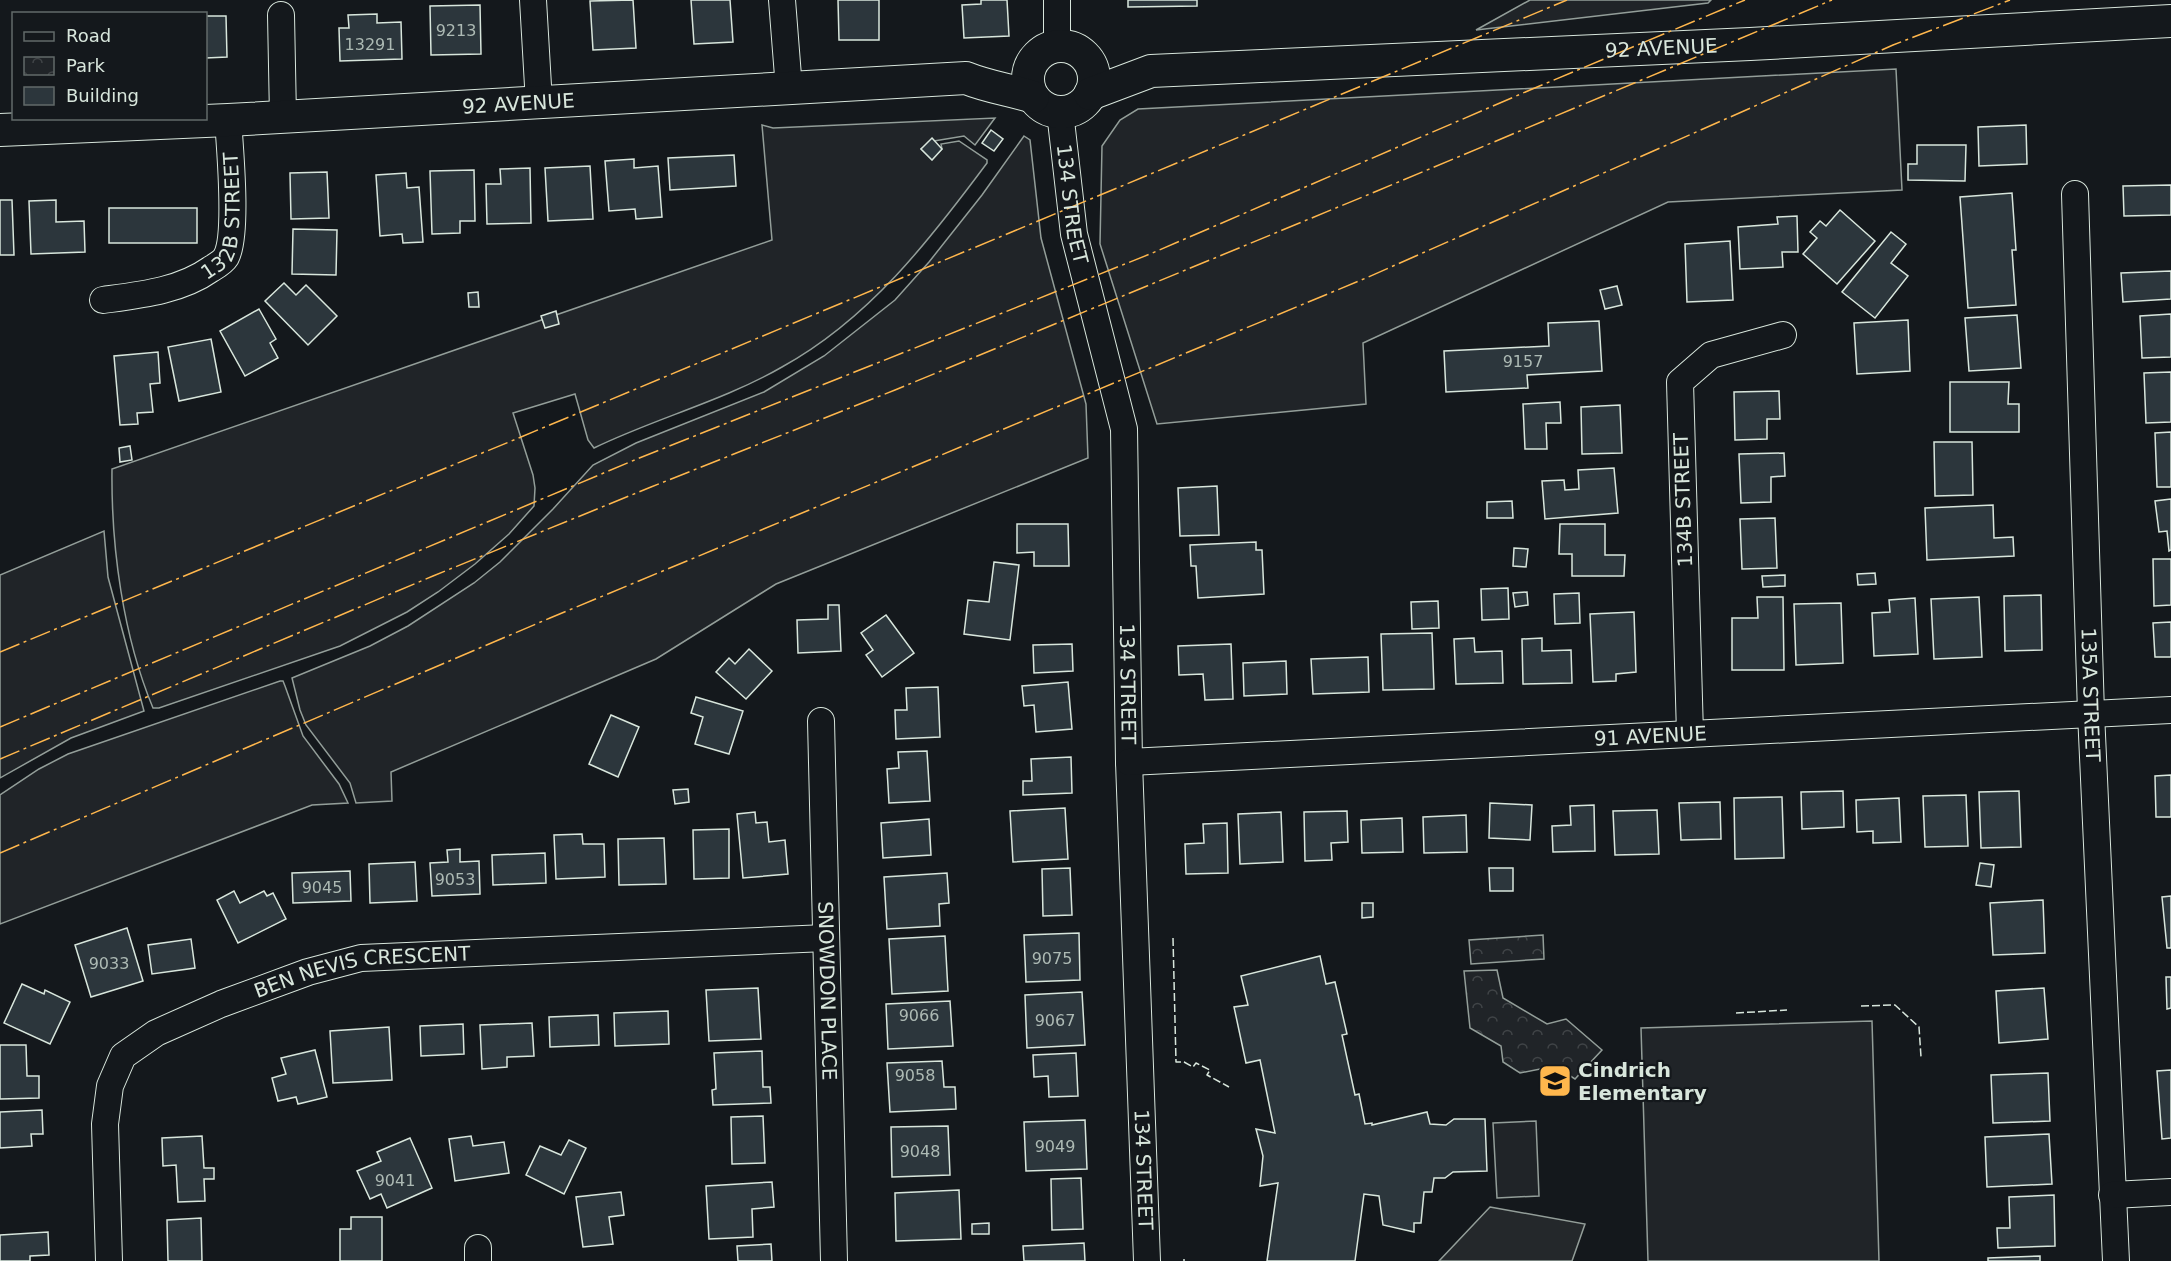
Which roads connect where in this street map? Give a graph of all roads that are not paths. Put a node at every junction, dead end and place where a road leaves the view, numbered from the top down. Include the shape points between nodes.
1 (533, 0) edge
2 (782, 0) edge
3 (1057, 0) edge
4 (280, 15) dead end
5 (2171, 21) edge
6 (1045, 53) junction
7 (1086, 58) junction
8 (1151, 71) junction
9 (966, 78) junction
10 (789, 89) junction
11 (1090, 94) junction
12 (1033, 97) junction
13 (539, 103) junction
14 (1060, 112) junction
15 (283, 117) junction
16 (228, 120) junction
17 (39, 123) edge
18 (0, 130) edge
19 (2075, 194) dead end
20 (103, 300) dead end
21 (1783, 334) dead end
22 (2171, 710) edge
23 (2091, 713) junction
24 (821, 720) dead end
25 (1690, 734) junction
26 (1129, 762) junction
27 (826, 938) junction
28 (2171, 1192) edge
29 (2112, 1195) junction
30 (109, 1261) edge
31 (834, 1261) edge
32 (1147, 1261) edge
33 (2116, 1261) edge

1 - 13 street
2 - 10 street
3 - 6 street
4 - 15 street
5 - 8 main road, 92 AVENUE
6 - 7 main road via 1071,46
6 - 9 main road
6 - 12 main road via 1029,68 1027,80
7 - 8 main road via 1136,63
7 - 11 main road via 1094,77
8 - 11 main road
9 - 10 main road, 92 AVENUE
9 - 12 main road, 92 AVENUE
10 - 13 main road, 92 AVENUE
11 - 14 main road via 1074,110
12 - 14 main road via 1048,110
13 - 15 main road, 92 AVENUE
14 - 26 street, 134 STREET via 1074,234 1124,429
15 - 16 main road, 92 AVENUE
16 - 17 main road, 92 AVENUE
16 - 20 street, 132B STREET via 232,206 231,238 225,259 196,280 148,294
17 - 18 main road, 92 AVENUE
19 - 23 street, 135A STREET
21 - 25 street, 134B STREET via 1711,355 1680,382
22 - 23 street, 91 AVENUE
23 - 25 street, 91 AVENUE
23 - 29 street, 135A STREET
24 - 27 street, SNOWDON PLACE
25 - 26 street, 91 AVENUE
26 - 32 street, 134 STREET
27 - 30 street, BEN NEVIS CRESCENT via 361,958 256,990 178,1023 123,1056 110,1086 105,1124
27 - 31 street, SNOWDON PLACE
28 - 29 street
29 - 33 street, 135A STREET

